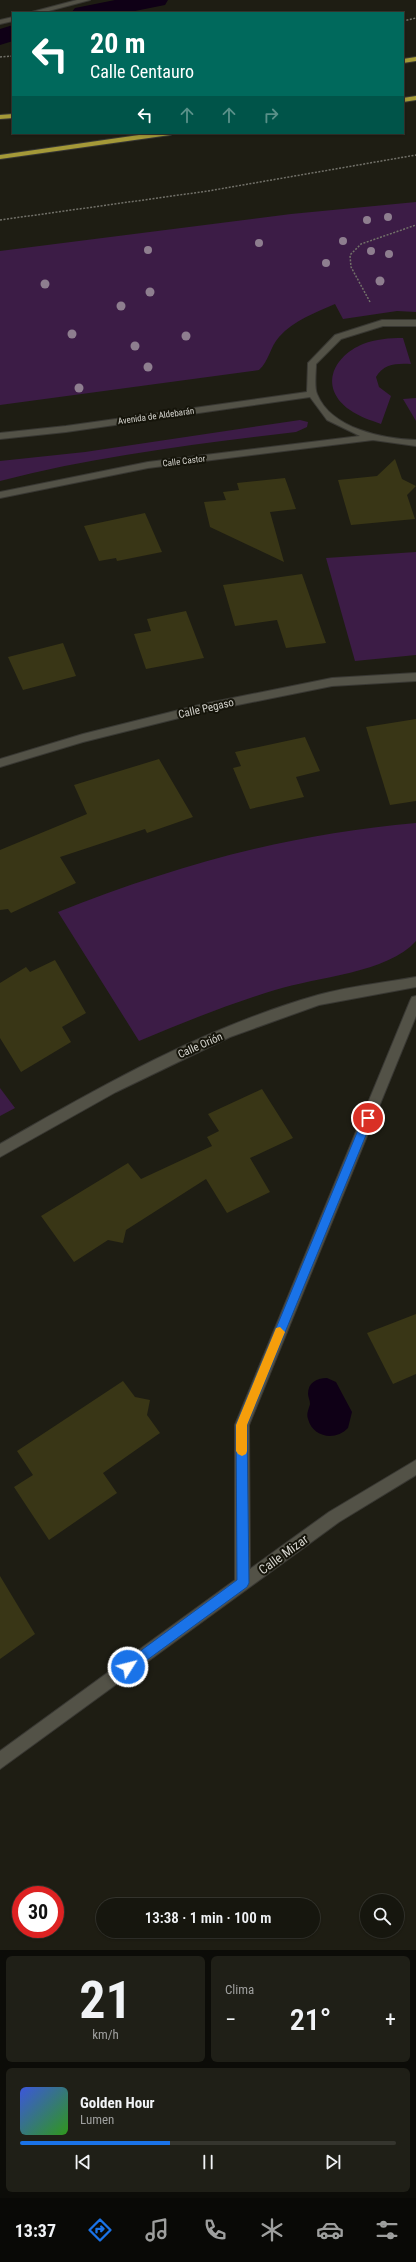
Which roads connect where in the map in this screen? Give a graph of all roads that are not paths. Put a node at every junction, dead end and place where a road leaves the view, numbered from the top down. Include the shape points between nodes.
1 (86, 0) edge
2 (36, 12) edge
3 (12, 19) edge
4 (0, 22) edge
5 (416, 59) edge
6 (404, 61) edge
7 (416, 98) edge
8 (404, 100) edge
9 (12, 116) edge
10 (0, 117) edge
11 (163, 134) edge
12 (0, 157) edge
13 (416, 323) edge
14 (312, 394) junction
15 (0, 436) edge
16 (371, 438) junction
17 (416, 443) edge
18 (0, 495) edge
19 (416, 677) edge
20 (0, 763) edge
21 (416, 982) edge
22 (416, 1000) edge
23 (0, 1151) edge
24 (416, 1467) edge
25 (243, 1583) junction
26 (0, 1761) edge

1 - 2 street
3 - 4 street
5 - 6 highway
7 - 8 highway
9 - 10 highway
11 - 12 highway
13 - 14 street via 382,324 338,337 312,362
14 - 15 street, Avenida de Aldebarán
14 - 16 street via 333,420
16 - 17 street
16 - 18 street, Calle Castor via 148,465
19 - 20 street, Calle Pegaso via 332,682 203,708 83,738
21 - 23 street, Calle Orión via 307,1004 200,1043 91,1098
22 - 25 street via 242,1425
24 - 25 street, Calle Mizar via 334,1517
25 - 26 street, Calle Mizar

